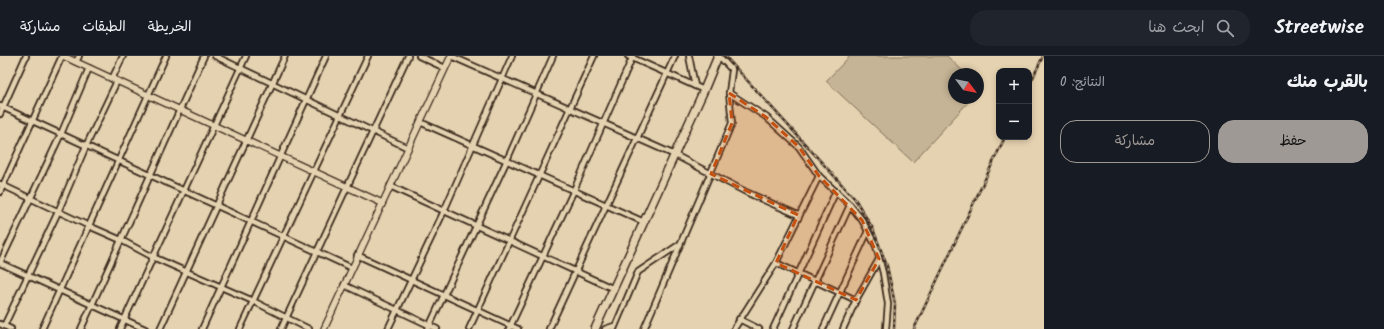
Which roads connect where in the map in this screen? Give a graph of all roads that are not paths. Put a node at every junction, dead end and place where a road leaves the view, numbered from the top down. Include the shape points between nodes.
1 (26, 56) edge
2 (63, 56) edge
3 (79, 56) edge
4 (122, 56) edge
5 (166, 56) edge
6 (204, 56) edge
7 (215, 56) edge
8 (246, 56) edge
9 (285, 56) edge
10 (326, 56) edge
11 (368, 56) edge
12 (408, 56) edge
13 (419, 56) edge
14 (451, 56) edge
15 (512, 56) edge
16 (553, 56) edge
17 (594, 56) edge
18 (675, 56) edge
19 (689, 56) edge
20 (718, 56) edge
21 (632, 57) edge
22 (76, 62) junction
23 (89, 68) junction
24 (240, 68) junction
25 (445, 68) junction
26 (667, 74) junction
27 (503, 79) junction
28 (115, 80) junction
29 (272, 84) junction
30 (695, 86) junction
31 (704, 90) junction
32 (729, 93) junction
33 (537, 94) junction
34 (148, 95) junction
35 (306, 100) junction
36 (1, 106) edge
37 (570, 109) junction
38 (180, 110) junction
39 (0, 114) edge
40 (340, 116) junction
41 (32, 121) junction
42 (420, 122) junction
43 (603, 124) junction
44 (214, 126) junction
45 (373, 132) junction
46 (61, 134) junction
47 (637, 138) junction
48 (246, 140) junction
49 (473, 145) junction
50 (86, 146) junction
51 (408, 148) junction
52 (675, 155) junction
53 (280, 156) junction
54 (119, 160) junction
55 (507, 160) junction
56 (314, 172) junction
57 (711, 174) junction
58 (151, 175) junction
59 (539, 175) junction
60 (819, 176) junction
61 (1, 185) edge
62 (390, 186) junction
63 (347, 187) junction
64 (184, 190) junction
65 (574, 190) junction
66 (836, 191) junction
67 (0, 192) edge
68 (31, 199) junction
69 (382, 203) junction
70 (606, 205) junction
71 (850, 205) junction
72 (217, 206) junction
73 (444, 211) junction
74 (58, 212) junction
75 (798, 215) junction
76 (250, 221) junction
77 (644, 222) junction
78 (89, 226) junction
79 (476, 226) junction
80 (868, 231) junction
81 (283, 236) junction
82 (121, 240) junction
83 (509, 241) junction
84 (681, 243) junction
85 (317, 252) junction
86 (357, 255) junction
87 (543, 256) junction
88 (153, 257) junction
89 (879, 259) junction
90 (0, 263) edge
91 (776, 263) junction
92 (352, 268) junction
93 (187, 271) junction
94 (576, 271) junction
95 (799, 274) junction
96 (28, 275) junction
97 (411, 280) junction
98 (815, 281) junction
99 (344, 285) junction
100 (220, 287) junction
101 (60, 289) junction
102 (614, 289) junction
103 (840, 292) junction
104 (444, 295) junction
105 (856, 300) junction
106 (253, 301) junction
107 (92, 304) junction
108 (397, 310) junction
109 (478, 310) junction
110 (287, 318) junction
111 (739, 319) junction
112 (124, 320) junction
113 (2, 325) edge
114 (429, 327) edge
115 (509, 327) edge
116 (614, 328) edge
117 (11, 329) edge
118 (42, 329) edge
119 (81, 329) edge
120 (120, 329) edge
121 (146, 329) edge
122 (160, 329) edge
123 (202, 329) edge
124 (240, 329) edge
125 (281, 329) edge
126 (309, 329) edge
127 (324, 329) edge
128 (388, 329) edge
129 (436, 329) edge
130 (469, 329) edge
131 (518, 329) edge
132 (549, 329) edge
133 (595, 329) edge
134 (605, 329) edge
135 (644, 329) edge
136 (734, 329) edge
137 (759, 329) edge
138 (773, 329) edge
139 (793, 329) edge
140 (823, 329) edge
141 (843, 329) edge
142 (886, 329) edge

1 - 36 street
2 - 22 street
2 - 41 street
3 - 22 street
4 - 28 street
5 - 34 street
6 - 38 street
7 - 24 street
8 - 24 street
9 - 29 street
10 - 35 street
11 - 40 street
12 - 45 street
13 - 25 street
14 - 25 street
14 - 27 street
15 - 27 street
16 - 33 street
17 - 37 street
18 - 26 street
19 - 30 street
20 - 31 main road
20 - 32 street via 732,70
21 - 26 street
21 - 43 street
22 - 23 street
23 - 28 street
23 - 46 street
24 - 29 street
24 - 44 street
25 - 42 street
26 - 30 street
26 - 47 street
27 - 33 street
27 - 49 street
28 - 34 street
28 - 50 street
29 - 35 street
29 - 48 street
30 - 31 street
31 - 52 main road
32 - 57 street via 732,123
32 - 60 street via 766,117 799,147
33 - 37 street
33 - 55 street
34 - 38 street
34 - 54 street
35 - 40 street
35 - 53 street
36 - 39 street
36 - 41 street
37 - 43 street
37 - 59 street
38 - 44 street
38 - 58 street
40 - 45 street
40 - 56 street
41 - 46 street
41 - 61 street
42 - 49 street
42 - 51 street
43 - 47 street
43 - 65 street
44 - 48 street
44 - 64 street
45 - 51 street
45 - 63 street
46 - 50 street
46 - 68 street
47 - 52 street
47 - 70 street
48 - 53 street
48 - 72 street
49 - 55 street
49 - 73 street
50 - 54 street
50 - 74 street
51 - 62 street
52 - 57 street
52 - 77 main road
53 - 56 street
53 - 76 street
54 - 58 street
54 - 78 street
55 - 59 street
55 - 79 street
56 - 63 street
56 - 81 street
57 - 75 street
57 - 84 street
58 - 64 street
58 - 82 street
59 - 65 street
59 - 83 street
60 - 66 street
60 - 75 street
61 - 67 street
61 - 68 street
62 - 69 street
62 - 73 street
63 - 69 street
63 - 85 street
64 - 72 street
64 - 88 street
65 - 70 street
65 - 87 street
66 - 71 street
66 - 95 street
68 - 74 street
68 - 90 street
69 - 86 street
70 - 77 street
70 - 94 street
71 - 80 street
71 - 98 street
72 - 76 street
72 - 93 street
73 - 79 street
73 - 97 street
74 - 78 street
74 - 96 street
75 - 91 street
76 - 81 street
76 - 100 street
77 - 102 main road
78 - 82 street
78 - 101 street
79 - 83 street
79 - 104 street
80 - 89 street
80 - 103 street
81 - 85 street
81 - 106 street
82 - 88 street
82 - 107 street
83 - 87 street
83 - 109 street
84 - 116 street via 638,272
84 - 135 street
85 - 92 street
85 - 110 street
86 - 92 street
86 - 97 street
87 - 94 street
87 - 115 street
88 - 93 street
88 - 112 street
89 - 105 street
89 - 142 street via 888,304
90 - 96 street
91 - 95 street
91 - 111 street
92 - 99 street
93 - 100 street
93 - 122 street
94 - 102 street
94 - 132 street
95 - 98 street
95 - 138 street
96 - 101 street
96 - 113 street
97 - 104 street
97 - 108 street
98 - 103 street
98 - 139 street
99 - 108 street
99 - 127 street
100 - 106 street
100 - 123 street
101 - 107 street
101 - 118 street
102 - 133 main road
103 - 105 street
103 - 140 street
104 - 109 street
104 - 114 street
105 - 141 street
106 - 110 street
106 - 124 street
107 - 112 street
107 - 119 street
108 - 114 street
108 - 128 street
109 - 115 street
109 - 130 street
110 - 125 street
110 - 126 street
111 - 136 street
111 - 137 street
112 - 120 street
112 - 121 street
113 - 117 street
114 - 129 street
115 - 131 street
116 - 134 street

